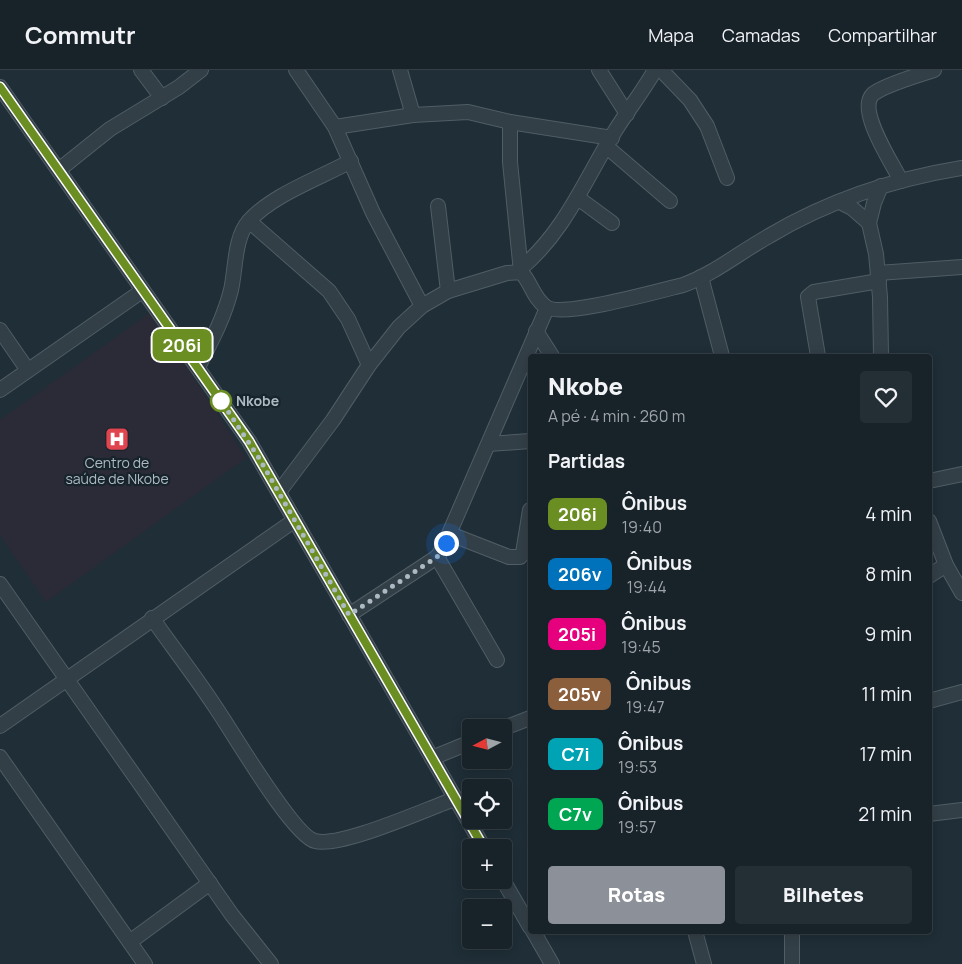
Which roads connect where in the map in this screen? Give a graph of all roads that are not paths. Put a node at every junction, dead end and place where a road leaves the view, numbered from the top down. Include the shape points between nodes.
1 (141, 70) edge
2 (201, 70) edge
3 (296, 70) edge
4 (400, 70) edge
5 (599, 70) edge
6 (655, 70) edge
7 (661, 70) edge
8 (932, 70) edge
9 (0, 87) edge
10 (162, 98) junction
11 (627, 114) junction
12 (413, 115) junction
13 (510, 122) junction
14 (335, 127) junction
15 (610, 142) junction
16 (351, 161) junction
17 (962, 168) edge
18 (60, 170) junction
19 (727, 178) dead end
20 (901, 181) junction
21 (881, 186) junction
22 (578, 198) junction
23 (670, 201) dead end
24 (840, 202) junction
25 (438, 206) dead end
26 (249, 221) junction
27 (612, 223) dead end
28 (869, 223) junction
29 (962, 267) edge
30 (520, 270) junction
31 (701, 277) junction
32 (878, 277) junction
33 (142, 291) junction
34 (448, 291) junction
35 (422, 306) junction
36 (547, 308) junction
37 (0, 330) edge
38 (536, 331) junction
39 (551, 354) edge
40 (721, 354) edge
41 (818, 354) edge
42 (881, 354) edge
43 (369, 365) junction
44 (198, 367) junction
45 (27, 369) junction
46 (0, 390) edge
47 (528, 441) edge
48 (489, 444) junction
49 (962, 474) edge
50 (932, 480) edge
51 (279, 492) junction
52 (295, 520) junction
53 (528, 522) edge
54 (932, 527) edge
55 (450, 534) junction
56 (437, 557) junction
57 (953, 569) edge
58 (932, 575) edge
59 (0, 584) edge
60 (962, 594) edge
61 (349, 615) junction
62 (152, 618) junction
63 (497, 660) dead end
64 (67, 678) junction
65 (962, 692) edge
66 (932, 700) edge
67 (528, 719) edge
68 (512, 725) edge
69 (0, 726) edge
70 (462, 746) edge
71 (0, 757) edge
72 (432, 758) junction
73 (455, 799) junction
74 (962, 810) edge
75 (932, 814) edge
76 (479, 839) edge
77 (210, 883) junction
78 (508, 889) edge
79 (528, 923) edge
80 (535, 934) edge
81 (696, 934) edge
82 (792, 934) edge
83 (131, 942) junction
84 (145, 964) edge
85 (271, 964) edge
86 (552, 964) edge
87 (704, 964) edge
88 (792, 964) edge

1 - 10 street
2 - 10 street
3 - 14 street
4 - 12 street
5 - 11 street
6 - 11 street
7 - 19 street via 690,100 706,126
8 - 20 street via 874,93 868,102 870,122
9 - 18 street
10 - 18 street via 110,129
11 - 15 street
12 - 13 street via 468,112
12 - 14 street
13 - 15 street
13 - 30 street via 510,170
14 - 16 street
15 - 22 street
15 - 23 street
16 - 26 street via 264,207
16 - 35 street via 381,229
17 - 20 street
18 - 33 street
20 - 21 street
21 - 24 street
21 - 28 street
22 - 27 street
22 - 30 street via 552,236
24 - 28 street
24 - 31 street via 769,236
25 - 34 street
26 - 43 street via 329,291 348,319
26 - 44 street via 243,230 226,308
28 - 32 street
29 - 32 street
30 - 34 street
30 - 36 street
31 - 36 street via 683,285 570,310
31 - 40 street
32 - 41 street via 814,292 808,297
32 - 42 street
33 - 44 street
33 - 45 street
34 - 35 street
35 - 43 street via 399,327
36 - 38 street
37 - 45 street
38 - 39 street
38 - 48 street
43 - 51 street
44 - 51 street via 249,441
45 - 46 street
47 - 48 street
48 - 55 street
49 - 50 street
51 - 52 street
52 - 61 street
52 - 62 street
53 - 55 street via 520,557 509,557
54 - 57 street
55 - 56 street
56 - 61 street
56 - 63 street
57 - 58 street
57 - 60 street
59 - 64 street
61 - 72 street
62 - 64 street
62 - 73 street via 216,707 270,792 306,837 325,843
64 - 69 street
64 - 77 street
65 - 66 street
67 - 68 street
70 - 72 street
71 - 83 street
72 - 73 street
73 - 76 street
74 - 75 street
77 - 83 street
77 - 85 street
78 - 79 street
80 - 86 street
81 - 87 street
82 - 88 street
83 - 84 street

